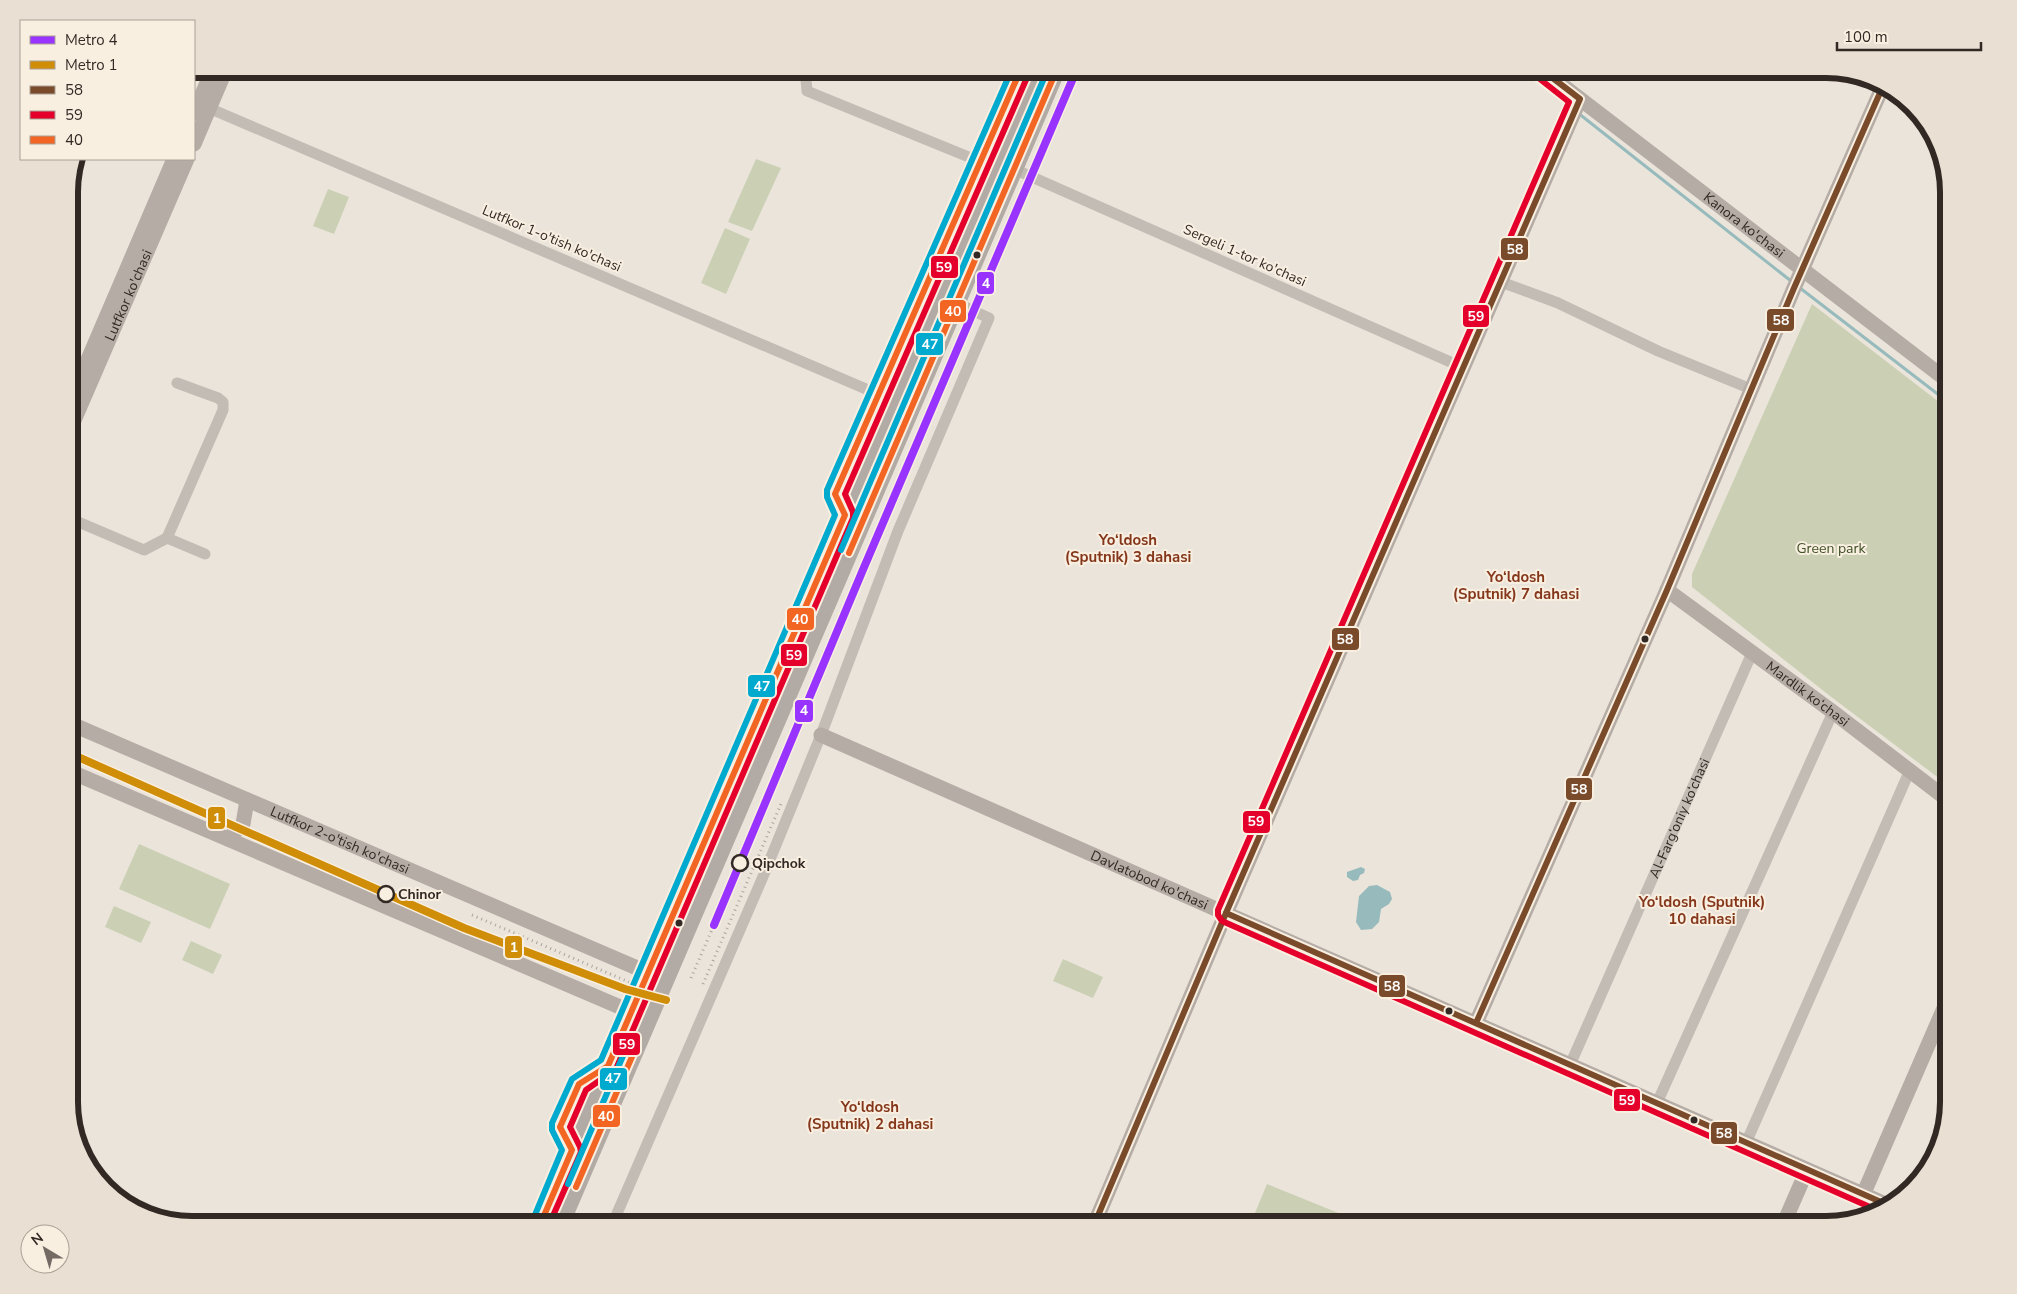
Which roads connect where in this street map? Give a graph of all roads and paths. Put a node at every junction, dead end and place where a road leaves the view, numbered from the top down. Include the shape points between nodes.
1 (210, 78) edge
2 (220, 78) edge
3 (805, 78) edge
4 (1017, 78) edge
5 (1034, 78) edge
6 (1053, 78) edge
7 (1550, 78) edge
8 (1880, 92) edge
9 (1577, 107) junction
10 (200, 108) edge
11 (195, 138) edge
12 (174, 160) edge
13 (187, 160) edge
14 (981, 162) junction
15 (1014, 168) junction
16 (954, 262) junction
17 (971, 270) junction
18 (1798, 280) junction
19 (1502, 282) junction
20 (956, 303) junction
21 (1464, 368) junction
22 (1940, 376) edge
23 (78, 383) edge
24 (178, 383) dead end
25 (1751, 389) junction
26 (886, 398) junction
27 (78, 411) edge
28 (845, 515) junction
29 (78, 522) edge
30 (862, 522) junction
31 (167, 538) junction
32 (205, 554) dead end
33 (1666, 590) junction
34 (1752, 653) junction
35 (1833, 712) junction
36 (78, 727) edge
37 (821, 735) junction
38 (1910, 770) junction
39 (78, 775) edge
40 (1940, 794) edge
41 (725, 795) junction
42 (247, 800) junction
43 (742, 802) junction
44 (228, 839) junction
45 (1226, 913) junction
46 (647, 973) junction
47 (665, 980) junction
48 (631, 1012) junction
49 (1940, 1017) edge
50 (648, 1019) junction
51 (1476, 1023) junction
52 (1570, 1065) junction
53 (1657, 1103) junction
54 (1746, 1143) junction
55 (1807, 1170) junction
56 (1864, 1195) junction
57 (1881, 1202) edge
58 (544, 1216) edge
59 (564, 1216) edge
60 (616, 1216) edge
61 (1098, 1216) edge
62 (1787, 1216) edge

1 - 10 street
2 - 10 street
3 - 14 street via 806,91
4 - 14 street
5 - 16 main road
6 - 15 main road
7 - 9 street, Kanora ko'chasi
8 - 18 street
9 - 18 street, Kanora ko'chasi
9 - 19 street
10 - 11 street
10 - 26 street, Lutfkor 1-o'tish ko'chasi via 529,244
12 - 23 street, Lutfkor ko'chasi
13 - 27 street, Lutfkor ko'chasi
14 - 26 street
15 - 17 main road
15 - 21 street, Sergeli 1-tor ko'chasi
16 - 17 main road
16 - 26 main road
17 - 20 main road
18 - 22 street, Kanora ko'chasi
18 - 25 street
19 - 21 street
19 - 25 street via 1558,303 1658,351
20 - 30 main road
20 - 37 street via 989,318 898,532
21 - 45 street
24 - 31 street via 223,402 210,441
25 - 33 street
26 - 28 main road
28 - 30 main road
28 - 41 main road
29 - 31 street via 144,550
30 - 43 main road
31 - 32 street
33 - 34 street, Mardlik ko‘chasi
33 - 51 street
34 - 35 street, Mardlik ko‘chasi
34 - 52 street, Al-Farg‘oniy ko‘chasi
35 - 38 street, Mardlik ko‘chasi
35 - 53 street
36 - 42 street, Lutfkor 2-o'tish ko'chasi
37 - 45 street, Davlatobod ko'chasi
37 - 60 street
38 - 40 street, Mardlik ko‘chasi
38 - 54 street
39 - 44 street
41 - 43 main road
41 - 46 main road
42 - 44 street via 243,824
42 - 46 street, Lutfkor 2-o'tish ko'chasi
43 - 47 main road
44 - 48 street
45 - 51 street, Davlatobod ko'chasi
45 - 61 street
46 - 47 street, Lutfkor 2-o'tish ko'chasi
46 - 48 main road
47 - 50 main road
48 - 50 street
48 - 58 main road
49 - 56 street
50 - 59 main road
51 - 52 street, Davlatobod ko'chasi
52 - 53 street, Davlatobod ko'chasi
53 - 54 street, Davlatobod ko'chasi
54 - 55 street, Davlatobod ko'chasi
55 - 56 street, Davlatobod ko'chasi
55 - 62 street
56 - 57 street, Davlatobod ko'chasi

